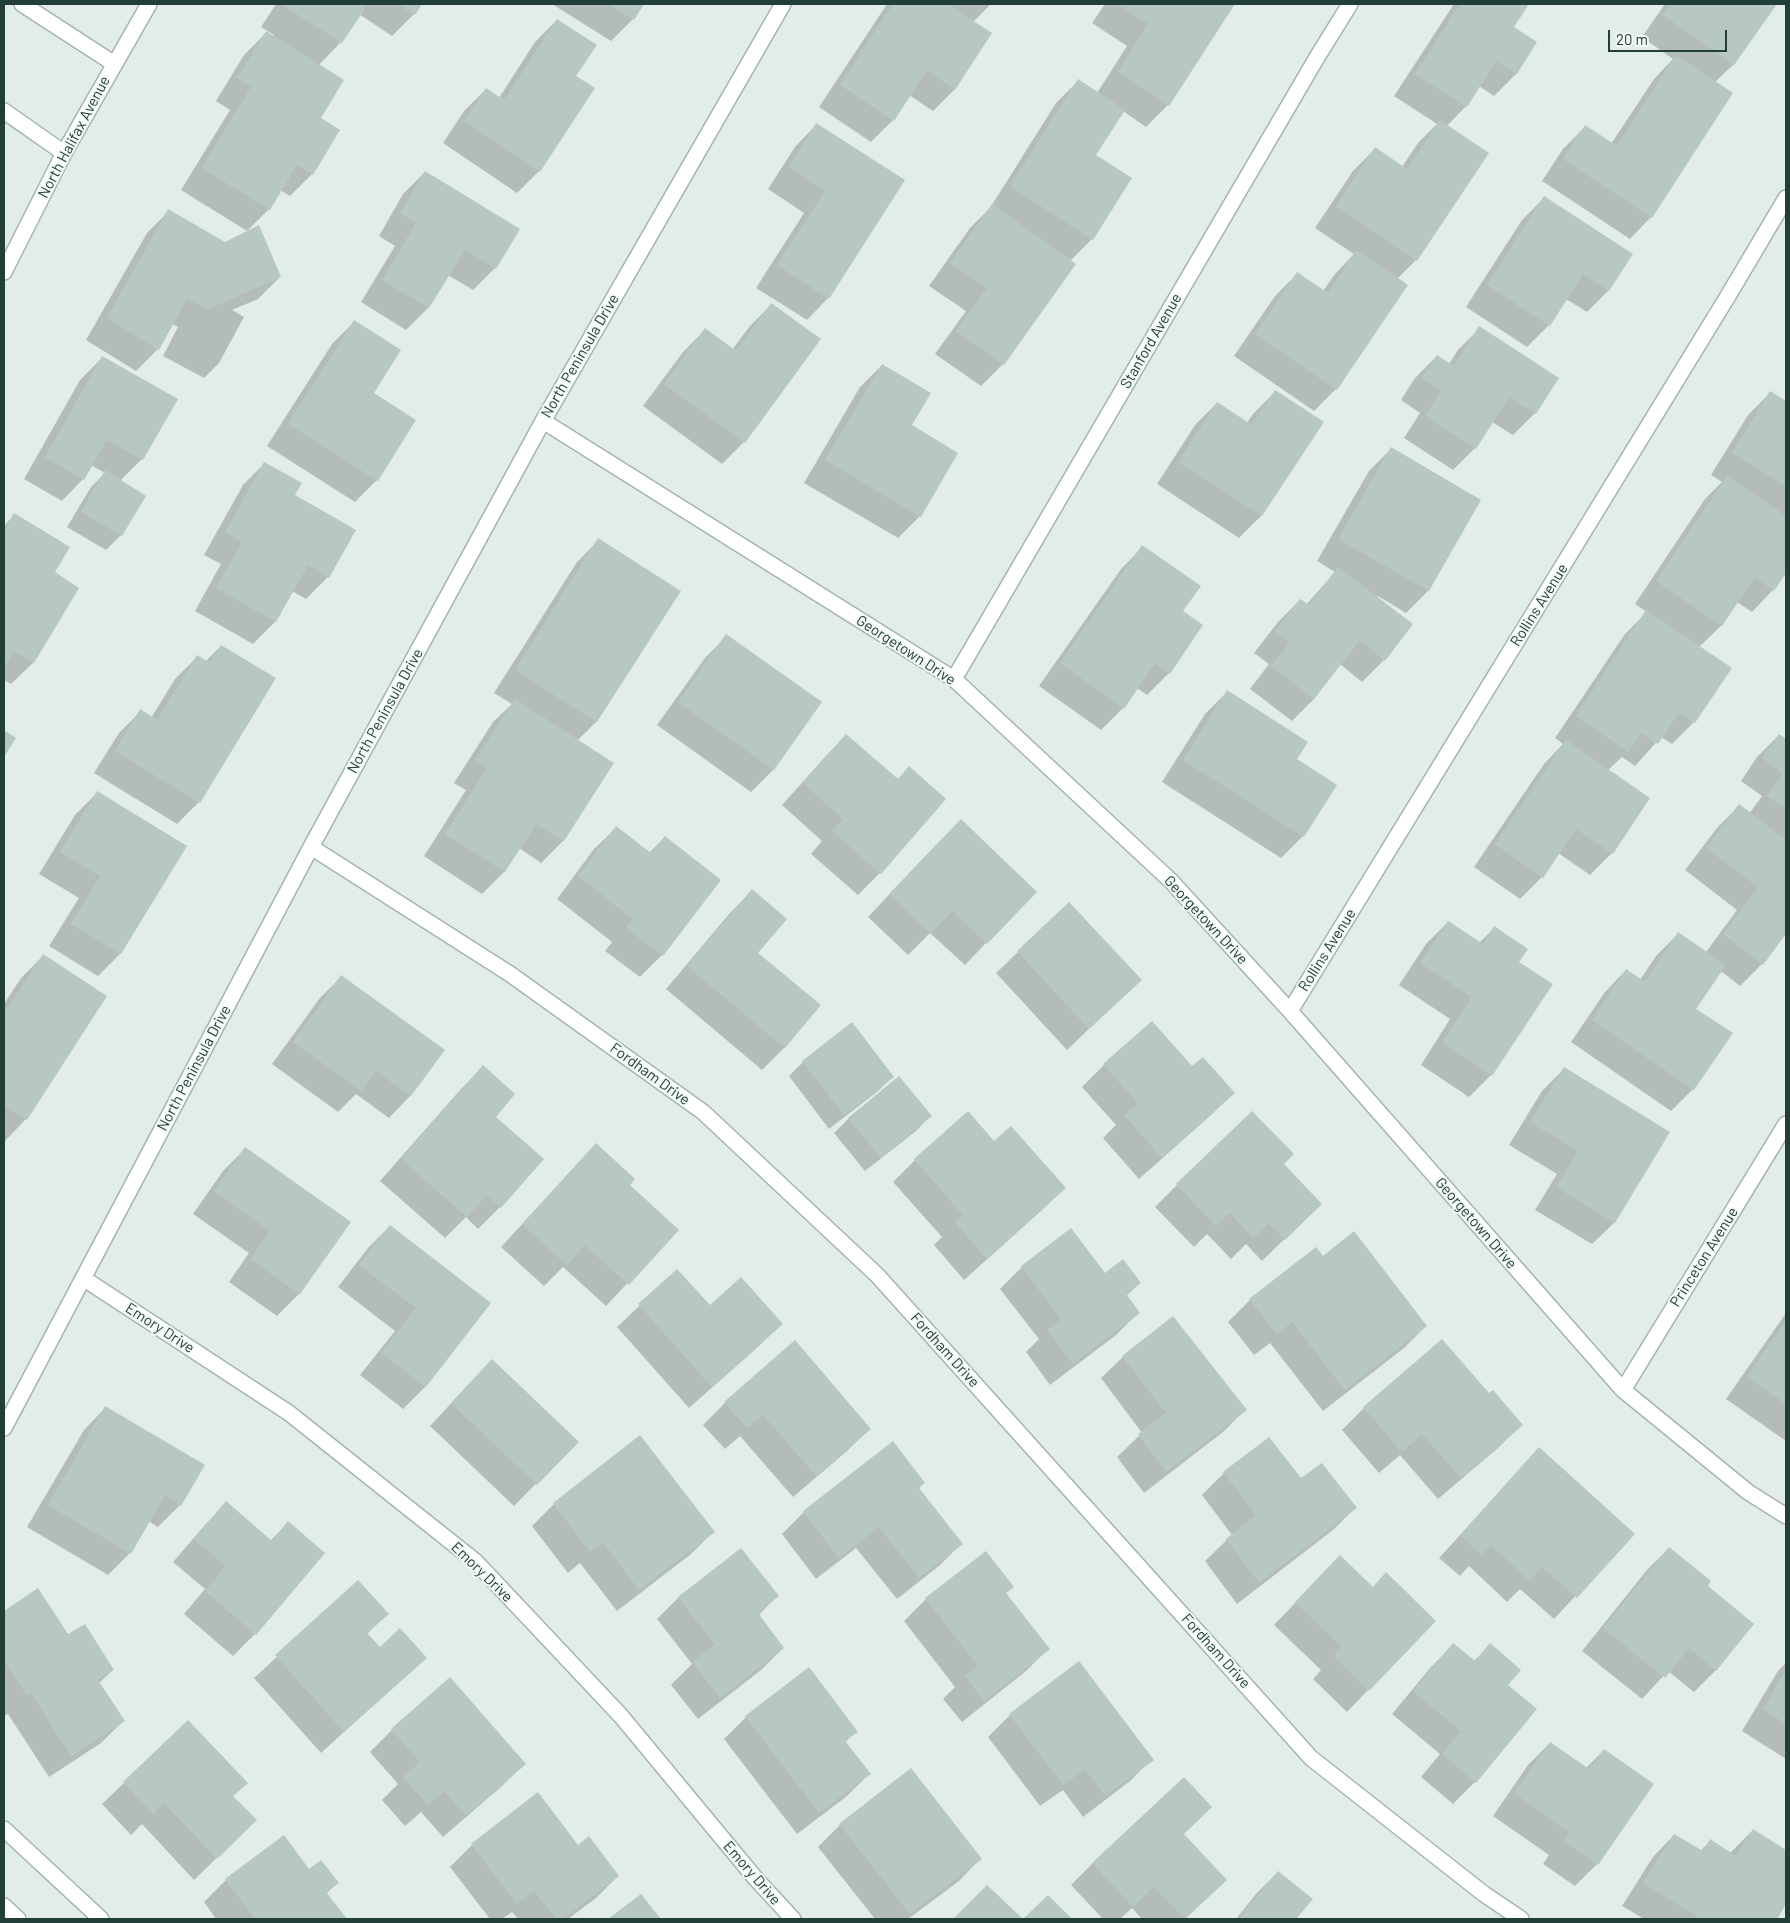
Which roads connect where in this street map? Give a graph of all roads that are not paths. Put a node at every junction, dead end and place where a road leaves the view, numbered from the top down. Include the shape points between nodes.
1 (22, 4) edge
2 (149, 4) edge
3 (783, 4) edge
4 (1350, 4) edge
5 (113, 63) junction
6 (4, 110) edge
7 (64, 152) junction
8 (1786, 198) edge
9 (4, 272) edge
10 (543, 421) junction
11 (954, 679) junction
12 (311, 847) junction
13 (1290, 1010) junction
14 (1786, 1124) edge
15 (83, 1278) junction
16 (1622, 1390) junction
17 (4, 1428) edge
18 (1786, 1516) edge
19 (4, 1829) edge
20 (4, 1906) edge
21 (18, 1919) edge
22 (101, 1919) edge
23 (793, 1919) edge
24 (1521, 1919) edge

1 - 5 street
2 - 5 street, North Halifax Avenue
3 - 10 street, North Peninsula Drive
4 - 11 street, Stanford Avenue
5 - 7 street, North Halifax Avenue
6 - 7 street
7 - 9 street, North Halifax Avenue
8 - 13 street, Rollins Avenue
10 - 11 street, Georgetown Drive
10 - 12 street, North Peninsula Drive
11 - 13 street, Georgetown Drive via 1171,881
12 - 15 street, North Peninsula Drive
12 - 24 street, Fordham Drive via 510,974 703,1112 877,1275 1312,1758 1484,1894
13 - 16 street, Georgetown Drive
14 - 16 street, Princeton Avenue
15 - 17 street, North Peninsula Drive
15 - 23 street, Emory Drive via 289,1413 475,1561 620,1716
16 - 18 street, Georgetown Drive via 1748,1492
19 - 22 street
20 - 21 street

